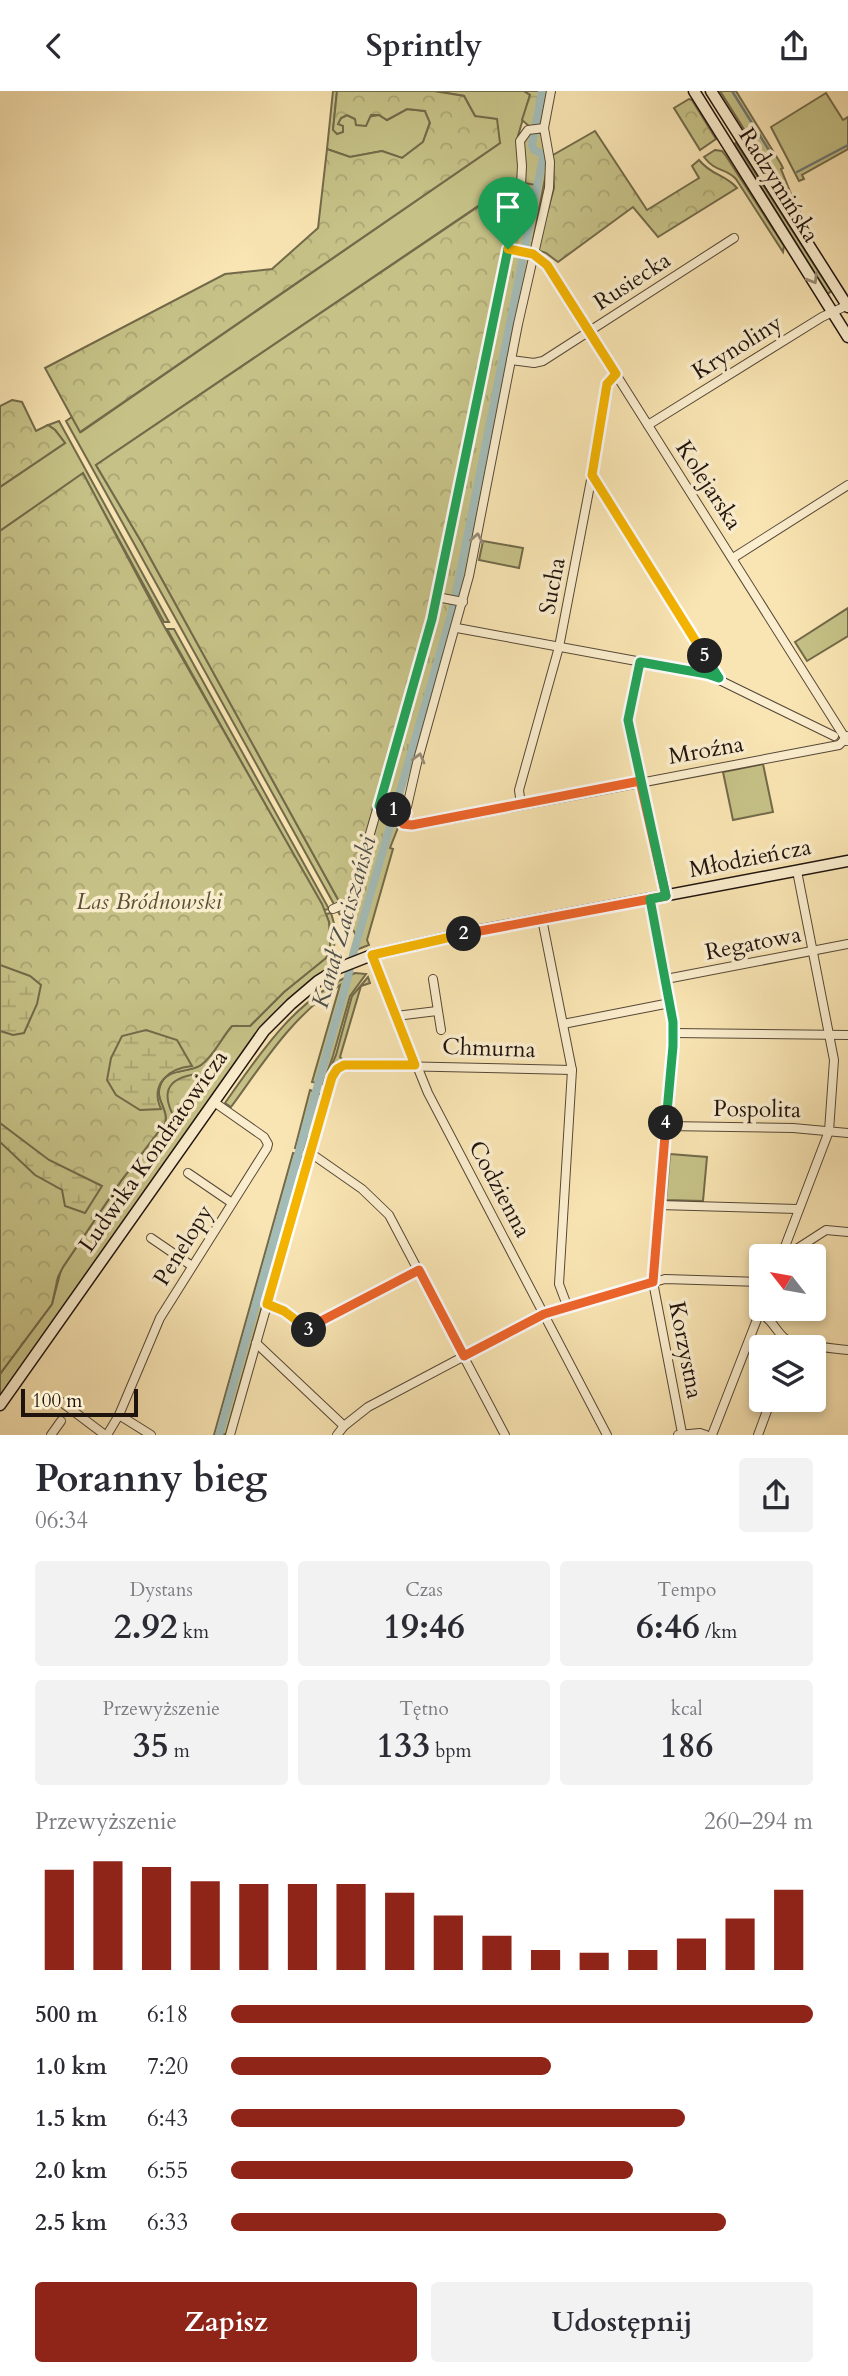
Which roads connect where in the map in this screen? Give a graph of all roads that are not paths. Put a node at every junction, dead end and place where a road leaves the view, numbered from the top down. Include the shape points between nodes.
1 (551, 91) edge
2 (694, 91) edge
3 (711, 91) edge
4 (537, 129) junction
5 (734, 239) dead end
6 (508, 249) junction
7 (527, 253) junction
8 (848, 306) edge
9 (832, 311) junction
10 (589, 331) junction
11 (848, 337) edge
12 (512, 360) junction
13 (616, 374) junction
14 (648, 425) junction
15 (592, 475) junction
16 (848, 485) edge
17 (733, 558) junction
18 (437, 597) junction
19 (457, 601) junction
20 (457, 628) junction
21 (559, 647) junction
22 (640, 662) junction
23 (719, 678) junction
24 (834, 736) dead end
25 (847, 739) edge
26 (640, 781) junction
27 (521, 805) junction
28 (379, 806) junction
29 (403, 813) junction
30 (848, 860) edge
31 (797, 871) junction
32 (666, 896) junction
33 (650, 899) junction
34 (333, 909) dead end
35 (542, 919) junction
36 (848, 944) edge
37 (812, 951) junction
38 (366, 957) junction
39 (433, 979) dead end
40 (666, 979) junction
41 (670, 1003) junction
42 (437, 1011) junction
43 (396, 1016) junction
44 (563, 1024) junction
45 (441, 1030) dead end
46 (673, 1033) junction
47 (828, 1034) junction
48 (848, 1035) edge
49 (415, 1065) junction
50 (572, 1070) junction
51 (214, 1102) junction
52 (666, 1126) junction
53 (830, 1131) junction
54 (848, 1133) edge
55 (309, 1152) junction
56 (188, 1173) dead end
57 (232, 1203) junction
58 (659, 1205) junction
59 (798, 1209) junction
60 (848, 1232) edge
61 (151, 1238) dead end
62 (785, 1244) edge
63 (805, 1244) edge
64 (192, 1266) junction
65 (419, 1270) junction
66 (653, 1282) junction
67 (749, 1282) edge
68 (267, 1304) junction
69 (568, 1308) junction
70 (544, 1314) junction
71 (756, 1321) edge
72 (770, 1321) edge
73 (309, 1331) junction
74 (317, 1338) dead end
75 (256, 1343) junction
76 (848, 1350) edge
77 (464, 1356) junction
78 (56, 1398) dead end
79 (0, 1405) edge
80 (766, 1412) edge
81 (119, 1415) junction
82 (61, 1421) dead end
83 (344, 1426) junction
84 (51, 1434) edge
85 (106, 1434) edge
86 (151, 1434) edge
87 (230, 1434) edge
88 (337, 1434) edge
89 (505, 1434) edge
90 (607, 1434) edge
91 (680, 1434) edge
92 (706, 1434) edge
93 (712, 1434) edge
94 (758, 1434) edge

1 - 4 street
2 -> 9 main road, Radzymińska
3 - 8 main road, Radzymińska
4 - 6 street via 525,133 520,141 522,175
4 - 7 street via 550,162 549,188
5 - 10 street, Rusiecka
6 - 7 street
6 - 18 street
7 - 10 street, Kolejarska via 547,265
7 - 12 street
8 - 9 street, Krynoliny
9 - 11 main road, Radzymińska
9 - 14 street, Krynoliny
10 - 12 street, Rusiecka via 543,361
10 - 13 street, Kolejarska
19 -> 12 street via 475,553
13 - 14 street, Kolejarska
13 - 15 street, Sucha via 607,384
14 - 17 street, Kolejarska
15 - 21 street, Sucha
15 - 23 street
16 - 17 street
17 - 25 street, Kolejarska
18 - 19 street
18 - 28 street
19 - 20 street
20 - 21 street
29 -> 20 street
21 - 22 street
21 - 27 street, Sucha via 519,790
22 - 23 street
22 - 26 street via 628,720
23 - 24 street
25 - 26 street, Mroźna via 839,745
26 - 27 street, Mroźna
26 - 32 street
27 - 29 street, Mroźna via 412,825 403,824
28 - 29 street
28 - 34 street via 352,898
30 - 31 main road, Młodzieńcza
31 - 32 main road, Młodzieńcza
31 - 37 street
32 - 33 main road, Młodzieńcza
33 - 35 main road, Młodzieńcza
33 - 40 street, Korzystna
35 - 38 main road, Młodzieńcza
35 - 44 street
36 - 37 street, Regatowa
37 - 40 street, Regatowa
37 - 47 street
38 - 43 street, Codzienna
38 - 51 main road, Ludwika Kondratowicza via 312,986 277,1017
39 - 42 street
40 - 41 street, Korzystna
41 - 44 street
41 - 46 street, Korzystna
42 - 43 street
42 - 45 street
43 - 49 street, Codzienna
44 - 50 street
46 - 47 street
46 - 52 street, Korzystna
47 - 48 street
47 - 53 street via 834,1060
49 - 50 street, Chmurna
49 - 55 street, Chmurna via 344,1065 337,1069
49 - 70 street, Codzienna
50 - 69 street via 559,1284
51 - 57 street, Penelopy via 261,1134 268,1144
51 - 79 main road, Ludwika Kondratowicza
52 - 53 street, Pospolita
52 - 58 street, Korzystna
53 - 54 street, Pospolita
53 - 59 street
55 - 65 street via 379,1204
55 - 68 street
56 - 57 street
57 - 64 street, Penelopy
58 - 59 street
58 - 66 street, Korzystna
59 - 62 street
60 - 63 street via 829,1229
61 - 64 street
64 - 81 street, Penelopy via 156,1326
65 - 73 street
65 - 77 street
66 - 67 street
66 - 69 street
66 - 91 street, Korzystna
68 - 73 street
68 - 75 street
69 - 70 street
70 - 77 street
70 - 90 street, Codzienna
71 - 93 street
72 - 76 street via 790,1342
73 - 74 street
75 - 83 street
75 - 87 street
77 - 83 street via 368,1407
77 - 89 street
78 - 85 street
80 - 94 street
81 - 85 street, Penelopy
81 - 86 street
82 - 84 street
83 - 88 street
91 - 92 street

